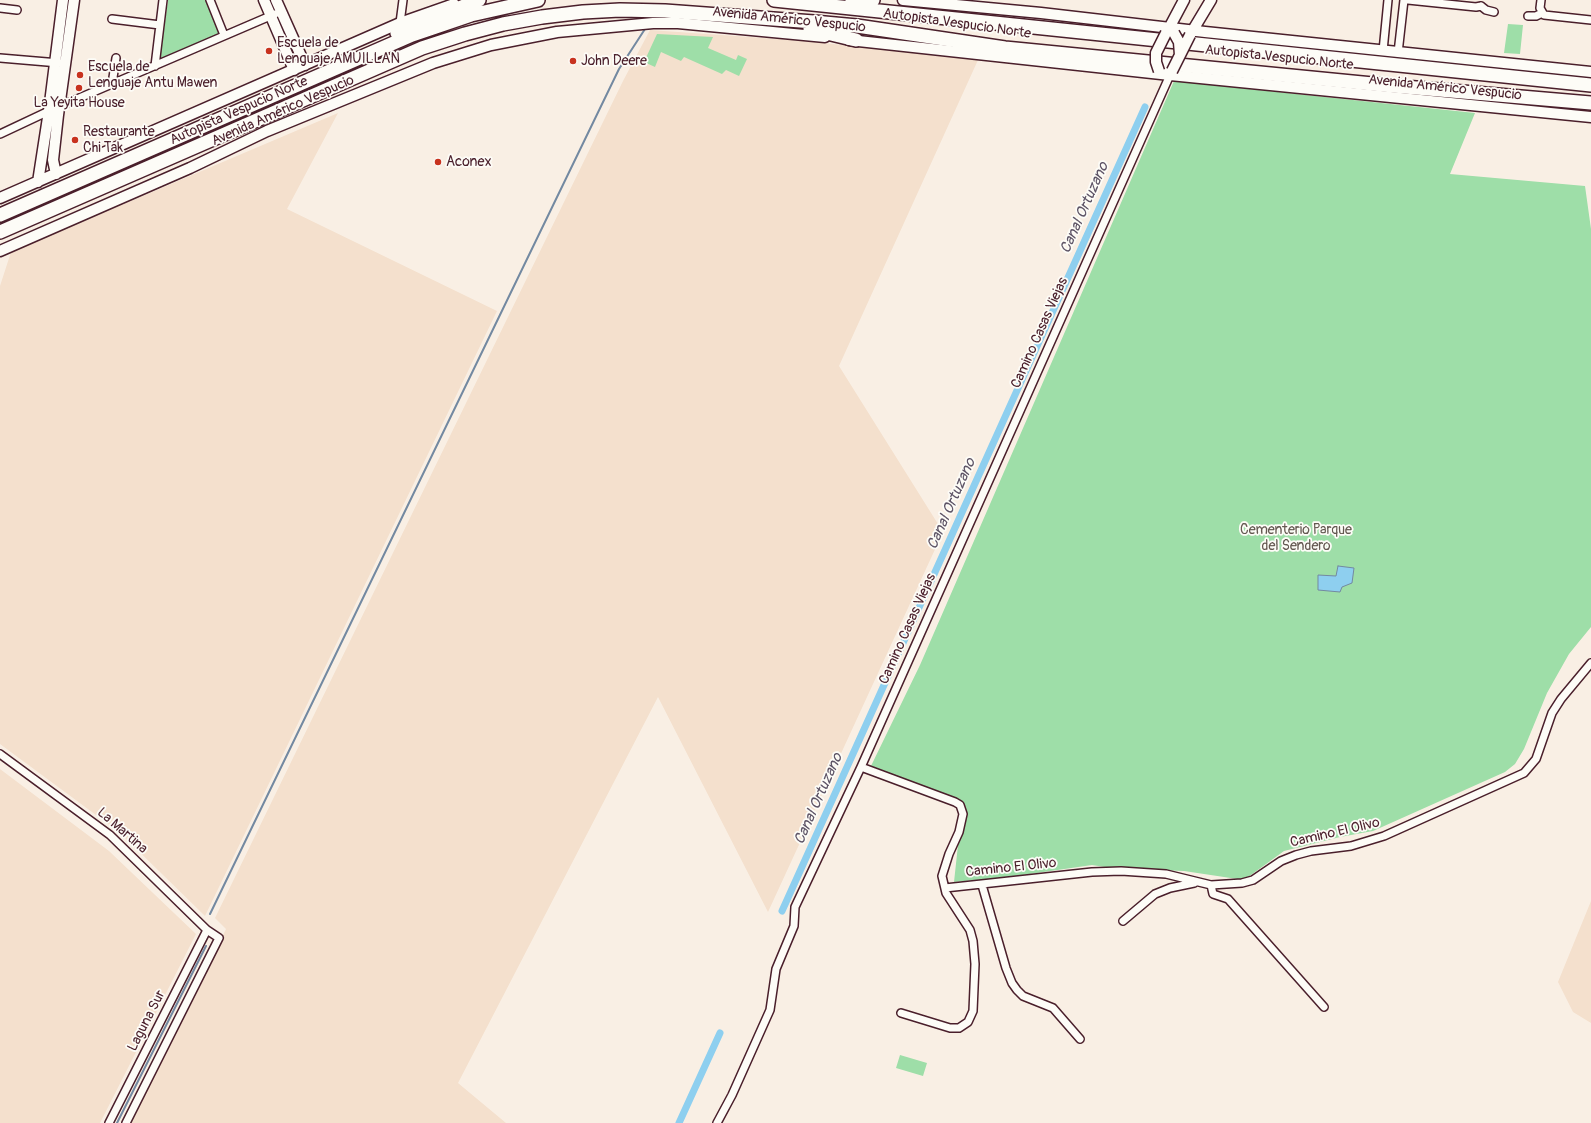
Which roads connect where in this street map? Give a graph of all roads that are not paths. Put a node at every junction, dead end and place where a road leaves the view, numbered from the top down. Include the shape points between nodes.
1 (63, 0) edge
2 (74, 0) edge
3 (163, 0) edge
4 (210, 0) edge
5 (264, 0) edge
6 (276, 0) edge
7 (403, 0) edge
8 (469, 0) edge
9 (479, 0) edge
10 (538, 0) edge
11 (774, 0) edge
12 (873, 0) edge
13 (902, 0) edge
14 (1184, 0) edge
15 (1211, 0) edge
16 (1388, 0) edge
17 (1404, 0) edge
18 (1408, 0) edge
19 (1541, 0) edge
20 (1432, 1) edge
21 (1483, 3) edge
22 (826, 5) junction
23 (0, 8) edge
24 (17, 10) dead end
25 (281, 11) junction
26 (1494, 12) dead end
27 (1542, 14) junction
28 (271, 15) junction
29 (1528, 16) dead end
30 (766, 18) junction
31 (112, 19) dead end
32 (1591, 20) edge
33 (400, 23) junction
34 (160, 25) junction
35 (1170, 31) junction
36 (1191, 33) junction
37 (224, 35) junction
38 (856, 40) junction
39 (1383, 51) junction
40 (1398, 53) junction
41 (1180, 55) junction
42 (0, 58) edge
43 (116, 58) dead end
44 (357, 58) junction
45 (60, 64) junction
46 (305, 65) junction
47 (155, 66) junction
48 (294, 70) junction
49 (1591, 72) edge
50 (1165, 75) junction
51 (112, 84) junction
52 (1591, 85) edge
53 (1591, 103) edge
54 (54, 109) junction
55 (1591, 117) edge
56 (0, 134) edge
57 (56, 174) junction
58 (38, 182) junction
59 (0, 198) edge
60 (0, 214) edge
61 (0, 233) edge
62 (0, 251) edge
63 (1591, 662) edge
64 (0, 754) edge
65 (861, 767) junction
66 (1196, 882) junction
67 (982, 884) junction
68 (1211, 885) junction
69 (945, 888) junction
70 (1123, 921) dead end
71 (207, 930) junction
72 (219, 938) joint
73 (1324, 1007) dead end
74 (901, 1013) dead end
75 (1080, 1039) dead end
76 (152, 1054) junction
77 (109, 1123) edge
78 (126, 1123) edge
79 (717, 1123) edge

1 - 45 main road
2 - 45 main road
3 - 34 street
4 - 37 street
5 - 28 main road
6 - 25 main road
7 - 33 street
8 - 33 main road
9 - 44 highway via 396,33
10 - 44 highway, Autopista Vespucio Norte via 457,20
11 - 22 highway, Autopista Vespucio Norte
12 - 22 highway
13 - 35 main road
14 - 35 main road
15 - 36 main road
16 - 39 street
17 - 40 street
18 - 20 street
19 - 27 street
20 - 21 street via 1476,7
21 - 26 street via 1486,10
22 - 52 highway, Autopista Vespucio Norte
23 - 24 street
25 - 28 street
25 - 46 main road
27 - 29 street
27 - 32 street
28 - 37 street
28 - 48 main road
30 - 38 highway
30 - 53 highway, Autopista Vespucio Norte via 857,26 1005,48
30 - 61 highway, Autopista Vespucio Norte via 665,11 601,11 542,16 484,29 402,56
31 - 34 street
33 - 46 main road
34 - 47 street
35 - 36 main road
35 - 41 main road, bridge via 1179,42
35 - 50 main road, bridge via 1156,53 1156,62
36 - 39 main road
36 - 41 main road, bridge
37 - 47 street
38 - 50 main road, Avenida Américo Vespucio
38 - 62 main road, Avenida Américo Vespucio via 678,23 653,23 557,32 491,44 433,63 267,131 190,168
39 - 40 main road
40 - 49 main road
41 - 50 main road, bridge
42 - 45 street
43 - 51 street
44 - 60 highway, Autopista Vespucio Norte
45 - 54 main road
46 - 48 main road
47 - 51 street
48 - 57 main road
50 - 55 main road, Avenida Américo Vespucio
50 - 65 street, Camino Casas Viejas
51 - 54 street
54 - 56 street
54 - 57 main road via 53,160
54 - 58 main road
57 - 58 main road
58 - 59 main road
63 - 68 street, Camino El Olivo via 1552,713 1536,759 1519,777 1384,836 1352,846 1296,854 1253,880
64 - 71 street, La Martina via 116,840
65 - 69 street, Camino El Olivo via 955,802 962,808 963,817 959,832 942,876
65 - 79 street, Camino Casas Viejas via 795,907 794,926 776,969 770,1010
66 - 67 street, Camino El Olivo via 1166,874 1121,871
66 - 68 street, Camino El Olivo
66 - 70 street via 1155,894
67 - 69 street, Camino El Olivo
67 - 75 street via 1006,968 1014,987 1029,1000 1053,1008
68 - 73 street via 1213,894 1228,900
69 - 74 street, Camino El Olivo via 970,930 973,941 975,964 972,1011 968,1022 959,1028 950,1028
71 - 72 street, La Martina
71 - 76 street, Laguna Sur
72 - 76 street, Laguna Sur
76 - 77 street, Laguna Sur
76 - 78 street, Laguna Sur

